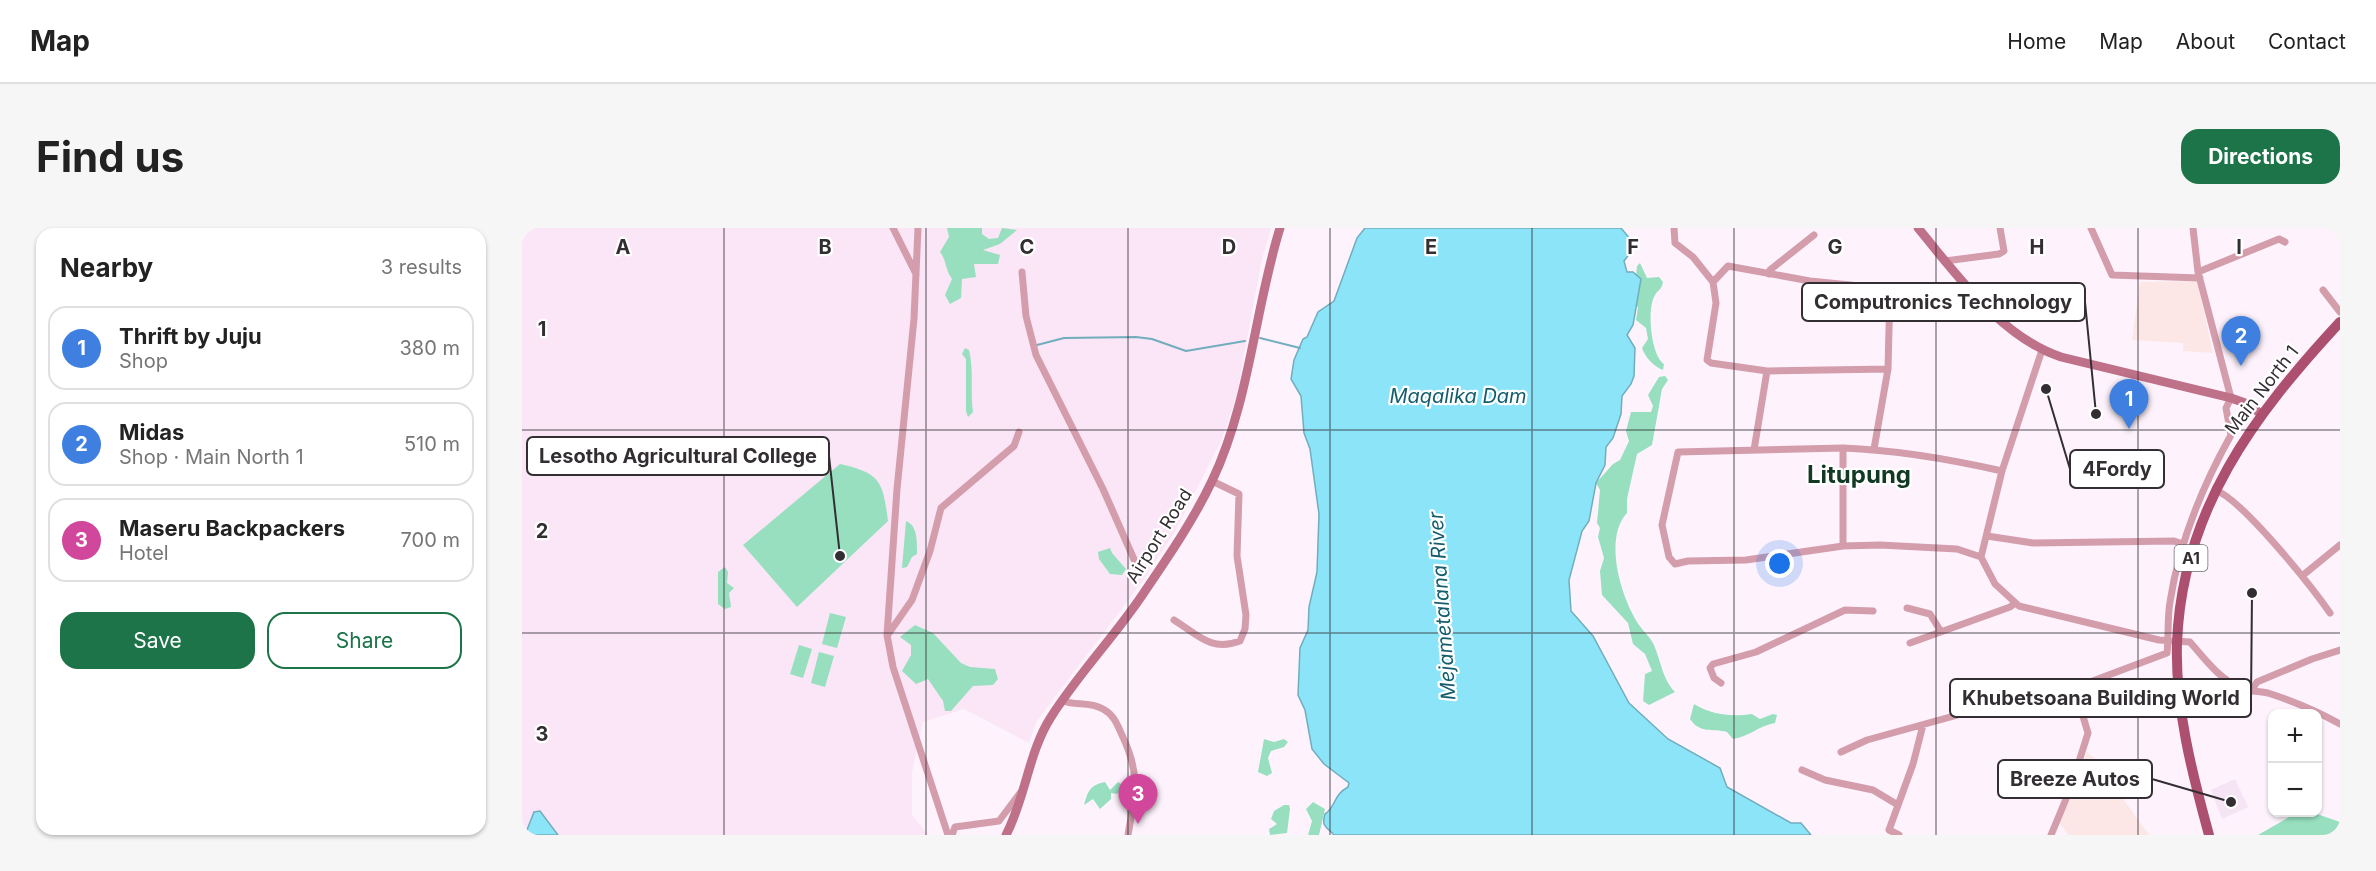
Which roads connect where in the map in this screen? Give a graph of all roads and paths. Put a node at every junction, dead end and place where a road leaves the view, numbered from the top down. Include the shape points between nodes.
1 (892, 228) edge
2 (918, 228) edge
3 (1280, 228) edge
4 (1674, 228) edge
5 (1918, 228) edge
6 (2000, 228) edge
7 (2091, 228) edge
8 (2193, 228) edge
9 (1814, 235) dead end
10 (2285, 242) dead end
11 (1945, 261) junction
12 (1022, 272) dead end
13 (916, 274) junction
14 (1769, 274) junction
15 (2199, 275) junction
16 (1713, 282) junction
17 (1890, 289) junction
18 (1971, 289) junction
19 (2323, 290) dead end
20 (2340, 312) edge
21 (2340, 322) edge
22 (2042, 350) junction
23 (1888, 369) junction
24 (1767, 371) junction
25 (2231, 398) junction
26 (2261, 414) junction
27 (1019, 432) dead end
28 (1843, 448) junction
29 (1874, 449) junction
30 (1754, 450) junction
31 (2002, 471) junction
32 (1212, 481) junction
33 (2215, 490) junction
34 (1987, 536) junction
35 (2183, 544) junction
36 (1843, 546) junction
37 (2340, 546) edge
38 (1981, 557) junction
39 (1140, 573) dead end
40 (2302, 576) junction
41 (2014, 604) junction
42 (1907, 608) dead end
43 (1873, 611) dead end
44 (2330, 613) dead end
45 (1174, 620) dead end
46 (1940, 630) junction
47 (887, 635) junction
48 (2173, 641) junction
49 (1910, 642) dead end
50 (2340, 650) edge
51 (1721, 683) dead end
52 (2074, 688) junction
53 (2252, 690) junction
54 (1063, 701) junction
55 (2340, 724) edge
56 (1923, 725) junction
57 (1841, 752) dead end
58 (1802, 770) dead end
59 (1022, 791) junction
60 (1898, 805) junction
61 (950, 835) edge
62 (1006, 835) edge
63 (1128, 835) edge
64 (1899, 835) edge
65 (2050, 835) edge
66 (2209, 835) edge

1 - 13 street
2 - 13 street
3 - 32 main road, Airport Road via 1234,427
4 - 16 street via 1675,243 1693,257
5 - 11 main road
6 - 11 street via 2004,251 2000,254
7 - 15 street via 2112,275
8 - 15 street
9 - 14 street
10 - 15 street via 2279,239
11 - 18 main road
12 - 39 street via 1026,316 1036,355
13 - 47 street
14 - 16 street via 1728,266
14 - 17 street
15 - 25 street
16 - 24 street via 1716,303 1707,360
17 - 18 street
17 - 23 street
18 - 22 main road
19 - 20 street
21 - 26 main road, Main North 1 / A1
22 - 25 main road
22 - 31 street
23 - 24 street
23 - 29 street
24 - 30 street
25 - 26 main road
25 - 35 street via 2226,408 2231,435 2211,468
26 - 33 main road, Main North 1 / A1
27 - 47 street via 1014,446 941,508 912,600
28 - 29 street
28 - 30 street
28 - 36 street
29 - 31 street
30 - 36 street via 1678,452 1663,516 1663,536 1671,561 1681,564 1709,559 1756,559
31 - 34 street
32 - 45 street via 1239,494 1237,556 1245,629 1240,641 1222,646 1210,644
32 - 54 main road, Airport Road via 1143,594
33 - 40 street via 2235,502
33 - 48 main road, Main North 1 / A1 via 2188,567
34 - 35 street via 2033,543
34 - 38 street
35 - 48 street via 2169,604
36 - 38 street via 1957,549
37 - 40 street
38 - 41 street via 1995,584
40 - 44 street
41 - 46 street
41 - 48 street
42 - 46 street via 1930,614
43 - 51 street via 1845,610 1756,652 1713,664 1710,668 1714,678
46 - 49 street
47 - 61 street via 893,667
48 - 52 street via 2167,653
48 - 53 street via 2190,642 2218,672 2243,690
48 - 66 main road, Main North 1 / A1 via 2187,744
50 - 53 street via 2257,682
52 - 56 street via 2073,683
52 - 65 street via 2086,723 2087,740
53 - 55 street via 2284,698
54 - 59 main road, Airport Road via 1032,754
54 - 63 street via 1092,704 1114,718 1135,766
56 - 57 street via 1867,740
56 - 60 street
58 - 60 street via 1825,780 1873,790
59 - 61 street via 999,821 955,827
59 - 62 main road, Airport Road
60 - 64 street via 1889,830

